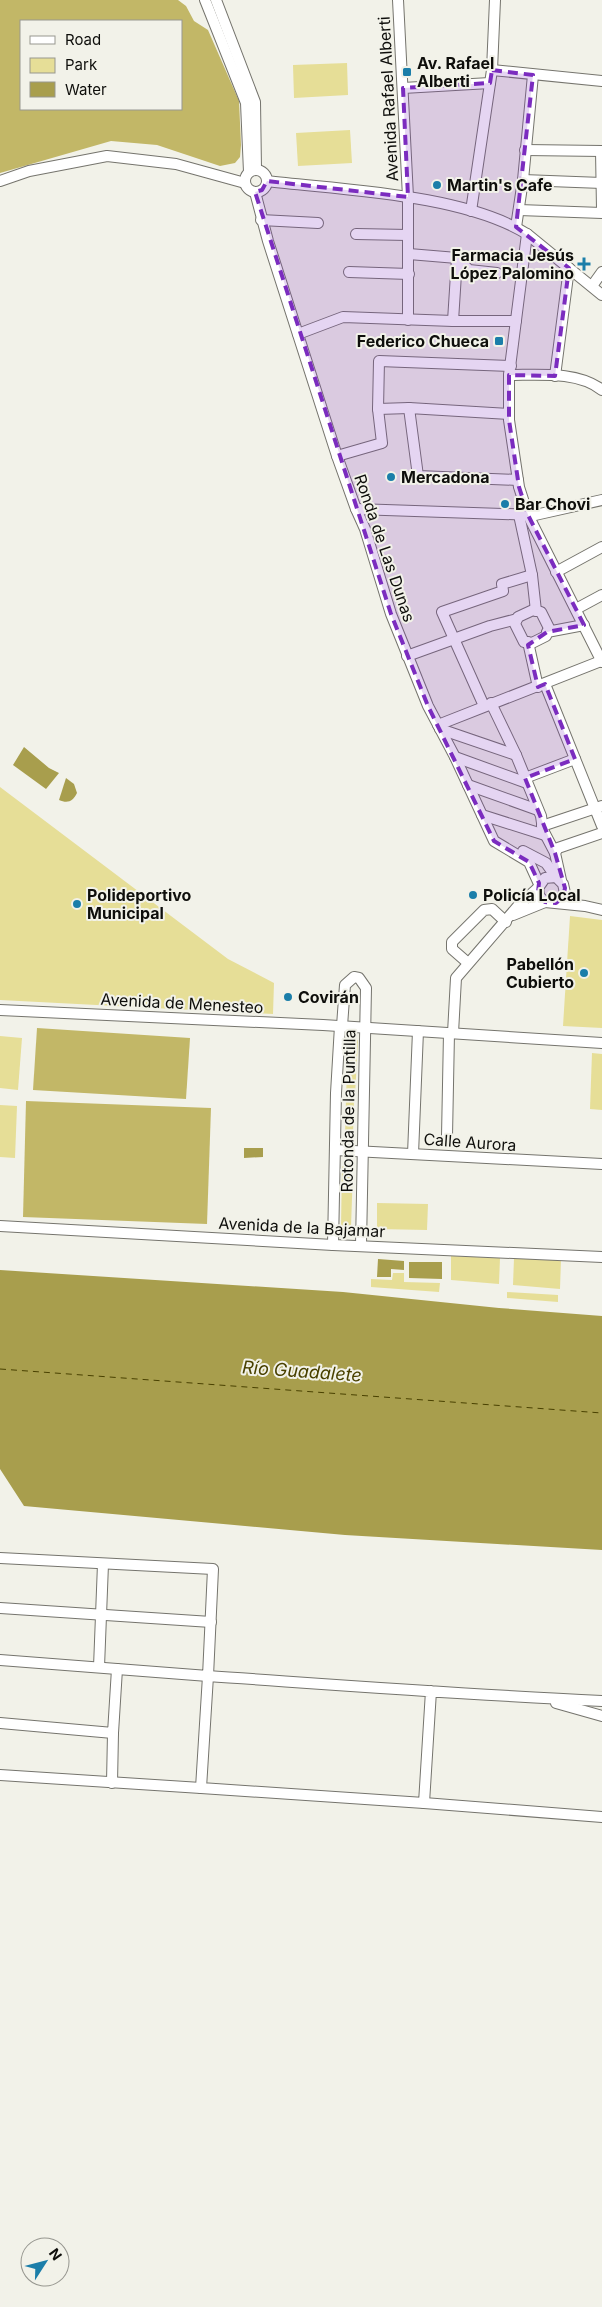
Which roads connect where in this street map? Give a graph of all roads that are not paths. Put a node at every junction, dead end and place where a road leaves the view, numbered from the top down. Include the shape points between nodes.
1 (205, 0) edge
2 (216, 0) edge
3 (398, 0) edge
4 (495, 0) edge
5 (500, 0) edge
6 (492, 70) junction
7 (533, 75) junction
8 (602, 81) edge
9 (490, 83) junction
10 (403, 88) junction
11 (525, 150) junction
12 (601, 151) edge
13 (252, 170) junction
14 (523, 180) junction
15 (0, 181) edge
16 (267, 181) junction
17 (244, 183) junction
18 (602, 183) edge
19 (255, 192) junction
20 (408, 198) junction
21 (602, 209) edge
22 (520, 210) junction
23 (471, 211) junction
24 (602, 213) edge
25 (261, 220) junction
26 (318, 223) dead end
27 (516, 227) junction
28 (356, 234) dead end
29 (527, 234) junction
30 (408, 235) junction
31 (409, 254) junction
32 (457, 258) junction
33 (569, 268) junction
34 (349, 272) dead end
35 (602, 272) edge
36 (497, 273) dead end
37 (409, 274) junction
38 (592, 286) junction
39 (602, 295) edge
40 (408, 320) junction
41 (516, 321) junction
42 (453, 322) junction
43 (298, 334) junction
44 (510, 371) junction
45 (555, 376) junction
46 (602, 390) edge
47 (378, 408) junction
48 (409, 408) junction
49 (509, 414) junction
50 (337, 456) junction
51 (518, 480) junction
52 (602, 500) edge
53 (356, 509) junction
54 (523, 515) junction
55 (602, 547) edge
56 (556, 572) junction
57 (532, 575) junction
58 (602, 595) edge
59 (576, 609) junction
60 (536, 611) junction
61 (517, 619) junction
62 (584, 625) junction
63 (547, 632) junction
64 (453, 639) junction
65 (528, 642) junction
66 (407, 656) junction
67 (602, 662) edge
68 (542, 685) junction
69 (488, 705) junction
70 (439, 727) junction
71 (516, 755) junction
72 (455, 757) junction
73 (575, 759) junction
74 (526, 781) junction
75 (468, 785) junction
76 (602, 806) edge
77 (538, 810) junction
78 (482, 815) junction
79 (602, 826) edge
80 (544, 830) junction
81 (602, 833) edge
82 (494, 841) junction
83 (554, 853) junction
84 (558, 879) junction
85 (538, 886) junction
86 (565, 893) junction
87 (545, 902) junction
88 (556, 903) junction
89 (585, 906) junction
90 (602, 910) edge
91 (509, 918) junction
92 (468, 963) junction
93 (0, 1010) edge
94 (341, 1026) junction
95 (364, 1027) junction
96 (418, 1031) junction
97 (451, 1033) junction
98 (602, 1043) edge
99 (446, 1136) dead end
100 (335, 1150) junction
101 (361, 1151) junction
102 (413, 1154) junction
103 (602, 1164) edge
104 (0, 1226) edge
105 (333, 1245) junction
106 (361, 1245) junction
107 (602, 1257) edge
108 (0, 1558) edge
109 (103, 1564) junction
110 (0, 1608) edge
111 (101, 1615) junction
112 (210, 1622) junction
113 (0, 1660) edge
114 (99, 1667) junction
115 (117, 1669) junction
116 (208, 1676) junction
117 (431, 1691) junction
118 (546, 1700) junction
119 (602, 1702) edge
120 (602, 1716) edge
121 (0, 1723) edge
122 (114, 1732) junction
123 (0, 1775) edge
124 (112, 1782) junction
125 (201, 1788) junction
126 (424, 1803) junction
127 (602, 1817) edge

1 - 13 street via 246,103
2 - 13 street via 255,102 257,141
3 - 10 street, Avenida Rafael Alberti
4 - 5 street
4 - 6 street
6 - 7 street
6 - 9 street
7 - 8 street
7 - 11 street
9 - 10 street
9 - 23 street
10 - 20 street, Avenida Rafael Alberti
11 - 12 street
11 - 14 street
12 - 18 street
13 - 16 street via 265,174
13 - 17 street
14 - 18 street
14 - 22 street
15 - 17 street via 29,171 106,156 176,164
16 - 19 street via 262,190
16 - 20 street
17 - 19 street
18 - 21 street
19 - 25 street, Ronda de Las Dunas
20 - 23 street
20 - 30 street, Avenida Rafael Alberti
22 - 24 street
22 - 27 street
23 - 27 street
25 - 26 street
25 - 43 street, Ronda de Las Dunas
27 - 29 street
28 - 30 street
29 - 33 street
29 - 41 street
30 - 31 street, Avenida Rafael Alberti
31 - 32 street
31 - 37 street, Avenida Rafael Alberti
32 - 36 street via 469,270
32 - 42 street
33 - 38 street
33 - 45 street
34 - 37 street
35 - 38 street
37 - 40 street, Avenida Rafael Alberti
38 - 39 street
40 - 42 street
40 - 43 street via 343,317
41 - 42 street
41 - 44 street
43 - 50 street, Ronda de Las Dunas
44 - 45 street
44 - 47 street via 379,361
44 - 49 street
45 - 46 street via 592,382
47 - 48 street
47 - 50 street via 382,443
48 - 49 street
48 - 51 street via 418,476
49 - 51 street
50 - 53 street, Ronda de Las Dunas
51 - 54 street
52 - 54 street
53 - 54 street
53 - 66 street, Ronda de Las Dunas
54 - 56 street
54 - 57 street
55 - 56 street
56 - 59 street
57 - 60 street
57 - 64 street via 502,584 503,591 442,612
58 - 59 street
59 - 62 street
60 - 61 street
60 - 63 street via 541,612 549,628
61 - 64 street
61 - 65 street via 515,624 524,642
62 - 63 street
62 - 67 street
63 - 65 street via 546,636
64 - 66 street
64 - 69 street
65 - 68 street
66 - 70 street, Ronda de Las Dunas
67 - 68 street
68 - 69 street
68 - 73 street
69 - 70 street
69 - 71 street
70 - 71 street
70 - 72 street, Ronda de Las Dunas
71 - 74 street
72 - 74 street
72 - 75 street, Ronda de Las Dunas
73 - 74 street
73 - 79 street
74 - 77 street
75 - 77 street
75 - 78 street, Ronda de Las Dunas
76 - 80 street
77 - 80 street
78 - 80 street
78 - 82 street, Ronda de Las Dunas
80 - 83 street
81 - 83 street via 558,848
82 - 84 street via 546,863
82 - 85 street via 529,862
83 - 84 street
84 - 85 street via 548,877
84 - 86 street
85 - 87 street via 539,896
85 - 91 street
86 - 88 street
86 - 89 street
87 - 88 street
87 - 91 street
88 - 89 street
89 - 90 street
91 - 92 street
91 - 92 street via 492,909 484,910 452,942 452,949
92 - 97 street via 456,978
93 - 94 street, Avenida de Menesteo
94 - 95 street, Avenida de Menesteo
94 - 95 street, Rotonda de la Puntilla via 343,991 348,980 354,977 359,978 366,988
94 - 100 street
95 - 96 street, Avenida de Menesteo
95 - 101 street, Rotonda de la Puntilla
96 - 97 street, Avenida de Menesteo
96 - 102 street
97 - 98 street, Avenida de Menesteo
97 - 99 street
100 - 101 street, Calle Aurora
100 - 105 street
101 - 102 street, Calle Aurora
101 - 106 street, Rotonda de la Puntilla
102 - 103 street, Calle Aurora
104 - 105 street, Avenida de la Bajamar
105 - 106 street, Avenida de la Bajamar
106 - 107 street, Avenida de la Bajamar
108 - 109 street
109 - 111 street
109 - 112 street via 213,1569
110 - 111 street
111 - 112 street
111 - 114 street
112 - 116 street
113 - 114 street
114 - 115 street
115 - 116 street
115 - 122 street
116 - 117 street
116 - 125 street
117 - 118 street
117 - 126 street
118 - 119 street
118 - 120 street
121 - 122 street
122 - 124 street
123 - 124 street
124 - 125 street
125 - 126 street
126 - 127 street

